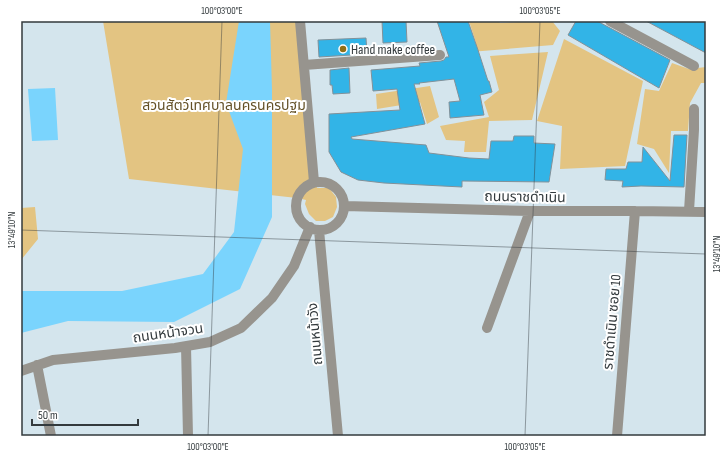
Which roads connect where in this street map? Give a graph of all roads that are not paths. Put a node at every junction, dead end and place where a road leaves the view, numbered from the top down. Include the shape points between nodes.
1 (300, 21) edge
2 (610, 21) edge
3 (440, 55) dead end
4 (304, 65) junction
5 (694, 66) dead end
6 (694, 109) dead end
7 (314, 182) junction
8 (345, 206) junction
9 (635, 211) junction
10 (688, 211) junction
11 (530, 212) junction
12 (706, 212) edge
13 (314, 229) junction
14 (487, 328) dead end
15 (186, 346) junction
16 (37, 365) junction
17 (21, 371) edge
18 (51, 436) edge
19 (188, 436) edge
20 (338, 436) edge
21 (617, 436) edge

1 - 4 street
2 - 5 street
3 - 4 street
4 - 7 street
6 - 10 street
7 - 8 street via 335,186 341,192
7 - 13 street via 302,190 296,202 303,223
8 - 11 street, ถนนราชดำเนิน
8 - 13 street via 340,221 334,226
9 - 10 street, ถนนราชดำเนิน
9 - 11 street, ถนนราชดำเนิน
9 - 21 street, ราชดำเนิน ซอย 10
10 - 12 street, ถนนราชดำเนิน
11 - 14 street
13 - 15 street, ถนนหน้าจวน via 294,266 272,298 241,328 210,342
13 - 20 street, ถนนหน้าวัง
15 - 16 street, ถนนหน้าจวน via 53,360
15 - 19 street
16 - 17 street, ถนนหน้าจวน
16 - 18 street

